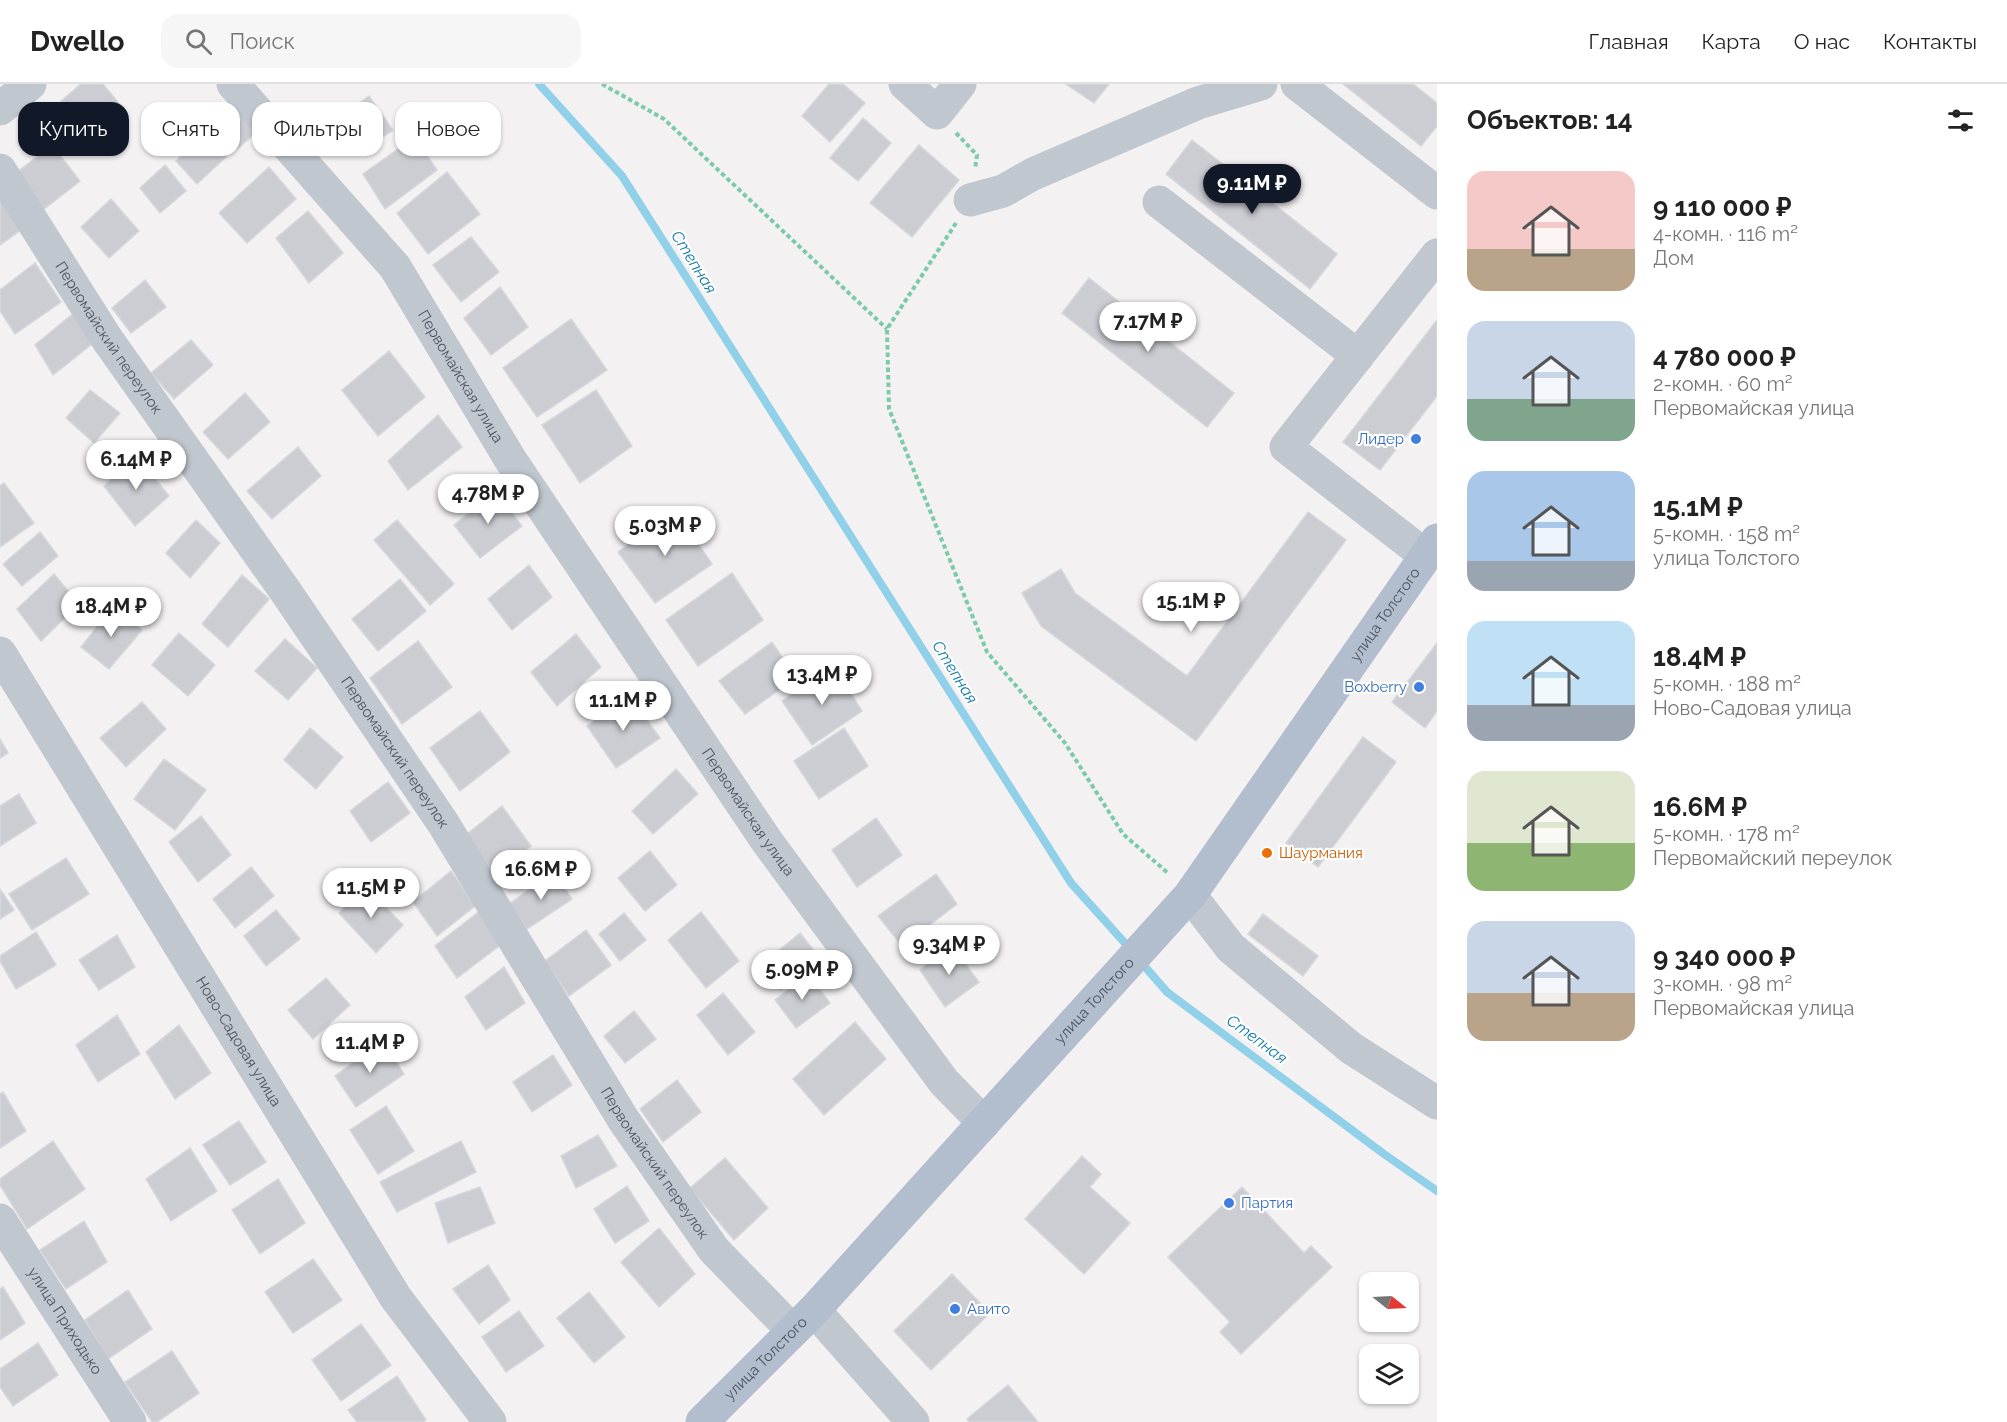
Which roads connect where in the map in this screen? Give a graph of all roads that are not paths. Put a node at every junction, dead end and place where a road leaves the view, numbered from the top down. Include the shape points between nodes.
1 (30, 84) edge
2 (233, 84) edge
3 (905, 84) edge
4 (960, 84) edge
5 (1261, 84) edge
6 (1297, 84) edge
7 (0, 109) edge
8 (0, 170) edge
9 (1437, 193) edge
10 (970, 200) road end
11 (1159, 202) dead end
12 (1437, 255) edge
13 (1358, 356) junction
14 (1432, 548) edge
15 (0, 653) edge
16 (1183, 903) junction
17 (1437, 1103) edge
18 (984, 1123) junction
19 (0, 1220) edge
20 (803, 1321) junction
21 (130, 1422) edge
22 (490, 1422) edge
23 (702, 1422) edge
24 (913, 1422) edge

1 - 7 street
2 - 18 street, Первомайская улица via 395,267 510,459 766,840 944,1082
3 - 4 street via 937,113
5 - 10 street via 1198,103 1033,174 1003,191
6 - 9 street
8 - 20 street, Первомайский переулок via 107,339 443,823 623,1119 714,1250
11 - 13 street
12 - 13 street
13 - 14 street via 1286,447
14 - 16 main road, улица Толстого
15 - 22 street, Ново-Садовая улица via 396,1298
16 - 17 street via 1351,1048
16 - 18 main road, улица Толстого
18 - 20 main road, улица Толстого
19 - 21 street, улица Приходько
20 - 23 main road, улица Толстого
20 - 24 street

